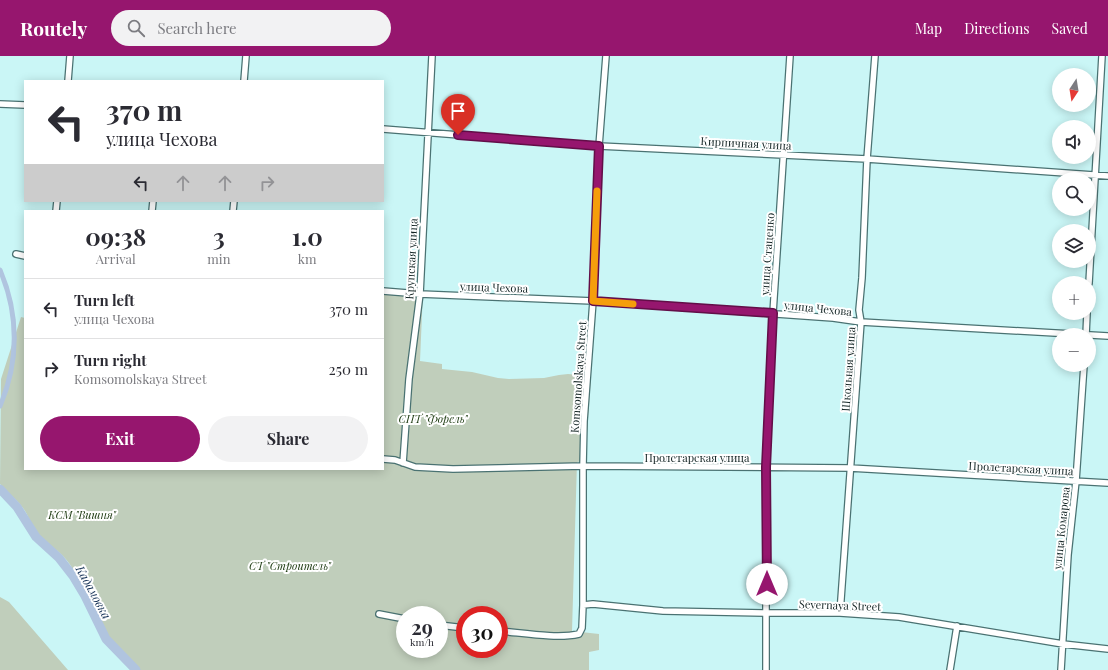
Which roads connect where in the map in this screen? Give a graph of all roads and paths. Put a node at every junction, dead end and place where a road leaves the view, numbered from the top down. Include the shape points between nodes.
1 (70, 56) edge
2 (246, 56) edge
3 (432, 56) edge
4 (606, 56) edge
5 (790, 56) edge
6 (876, 56) edge
7 (1102, 56) edge
8 (68, 80) edge
9 (244, 80) edge
10 (0, 104) edge
11 (24, 105) edge
12 (384, 129) edge
13 (427, 132) junction
14 (599, 146) junction
15 (784, 155) junction
16 (867, 159) junction
17 (1052, 172) edge
18 (1094, 172) edge
19 (1096, 175) edge
20 (1108, 176) edge
21 (1092, 216) edge
22 (16, 254) dead end
23 (24, 256) edge
24 (1089, 276) edge
25 (384, 291) edge
26 (420, 294) junction
27 (593, 301) junction
28 (773, 313) junction
29 (861, 322) junction
30 (1052, 333) edge
31 (1096, 335) edge
32 (1108, 336) edge
33 (1084, 372) edge
34 (384, 459) edge
35 (403, 463) junction
36 (582, 466) junction
37 (766, 467) junction
38 (850, 468) junction
39 (1076, 481) junction
40 (1108, 483) edge
41 (583, 605) junction
42 (767, 613) junction
43 (840, 613) junction
44 (379, 614) dead end
45 (396, 617) edge
46 (957, 626) junction
47 (508, 632) edge
48 (1063, 644) junction
49 (1108, 649) edge
50 (766, 670) edge
51 (950, 670) edge
52 (1061, 670) edge

1 - 8 street
2 - 9 street
3 - 13 street, Крупская улица
4 - 14 street, Komsomolskaya Street
5 - 15 street, улица Стаценко
6 - 16 street, Школьная улица
7 - 18 street
10 - 11 street
12 - 13 street, Кирпичная улица
13 - 14 street, Кирпичная улица
13 - 26 street, Крупская улица
14 - 15 street, Кирпичная улица
14 - 27 street, Komsomolskaya Street
15 - 16 street, Кирпичная улица
15 - 28 street, улица Стаценко
16 - 17 street, Кирпичная улица
16 - 29 street, Школьная улица via 859,310
19 - 20 street, Кирпичная улица
21 - 24 street
22 - 23 street
25 - 26 street, улица Чехова
26 - 27 street, улица Чехова
26 - 35 street, Крупская улица via 409,379
27 - 28 street, улица Чехова
27 - 36 street, Komsomolskaya Street
28 - 29 street, улица Чехова
28 - 37 street, улица Стаценко
29 - 30 street, улица Чехова
29 - 38 street, Школьная улица
31 - 32 street, улица Чехова
33 - 39 street, улица Комарова
34 - 35 street, Пролетарская улица
35 - 36 street, Пролетарская улица via 415,467 453,469
36 - 37 street, Пролетарская улица
36 - 41 street, Komsomolskaya Street
37 - 38 street, Пролетарская улица
37 - 42 street, улица Стаценко
38 - 39 street, Пролетарская улица
38 - 43 street, Школьная улица
39 - 40 street, Пролетарская улица
39 - 48 street, улица Комарова via 1068,555
41 - 42 street, Severnaya Street via 663,611
41 - 47 street via 582,628 579,634 557,636
42 - 43 street, Severnaya Street
42 - 50 street, улица Стаценко
43 - 46 street, Severnaya Street via 899,617
44 - 45 street
46 - 48 street, Severnaya Street
46 - 51 street
48 - 49 street, Severnaya Street
48 - 52 street, улица Комарова

